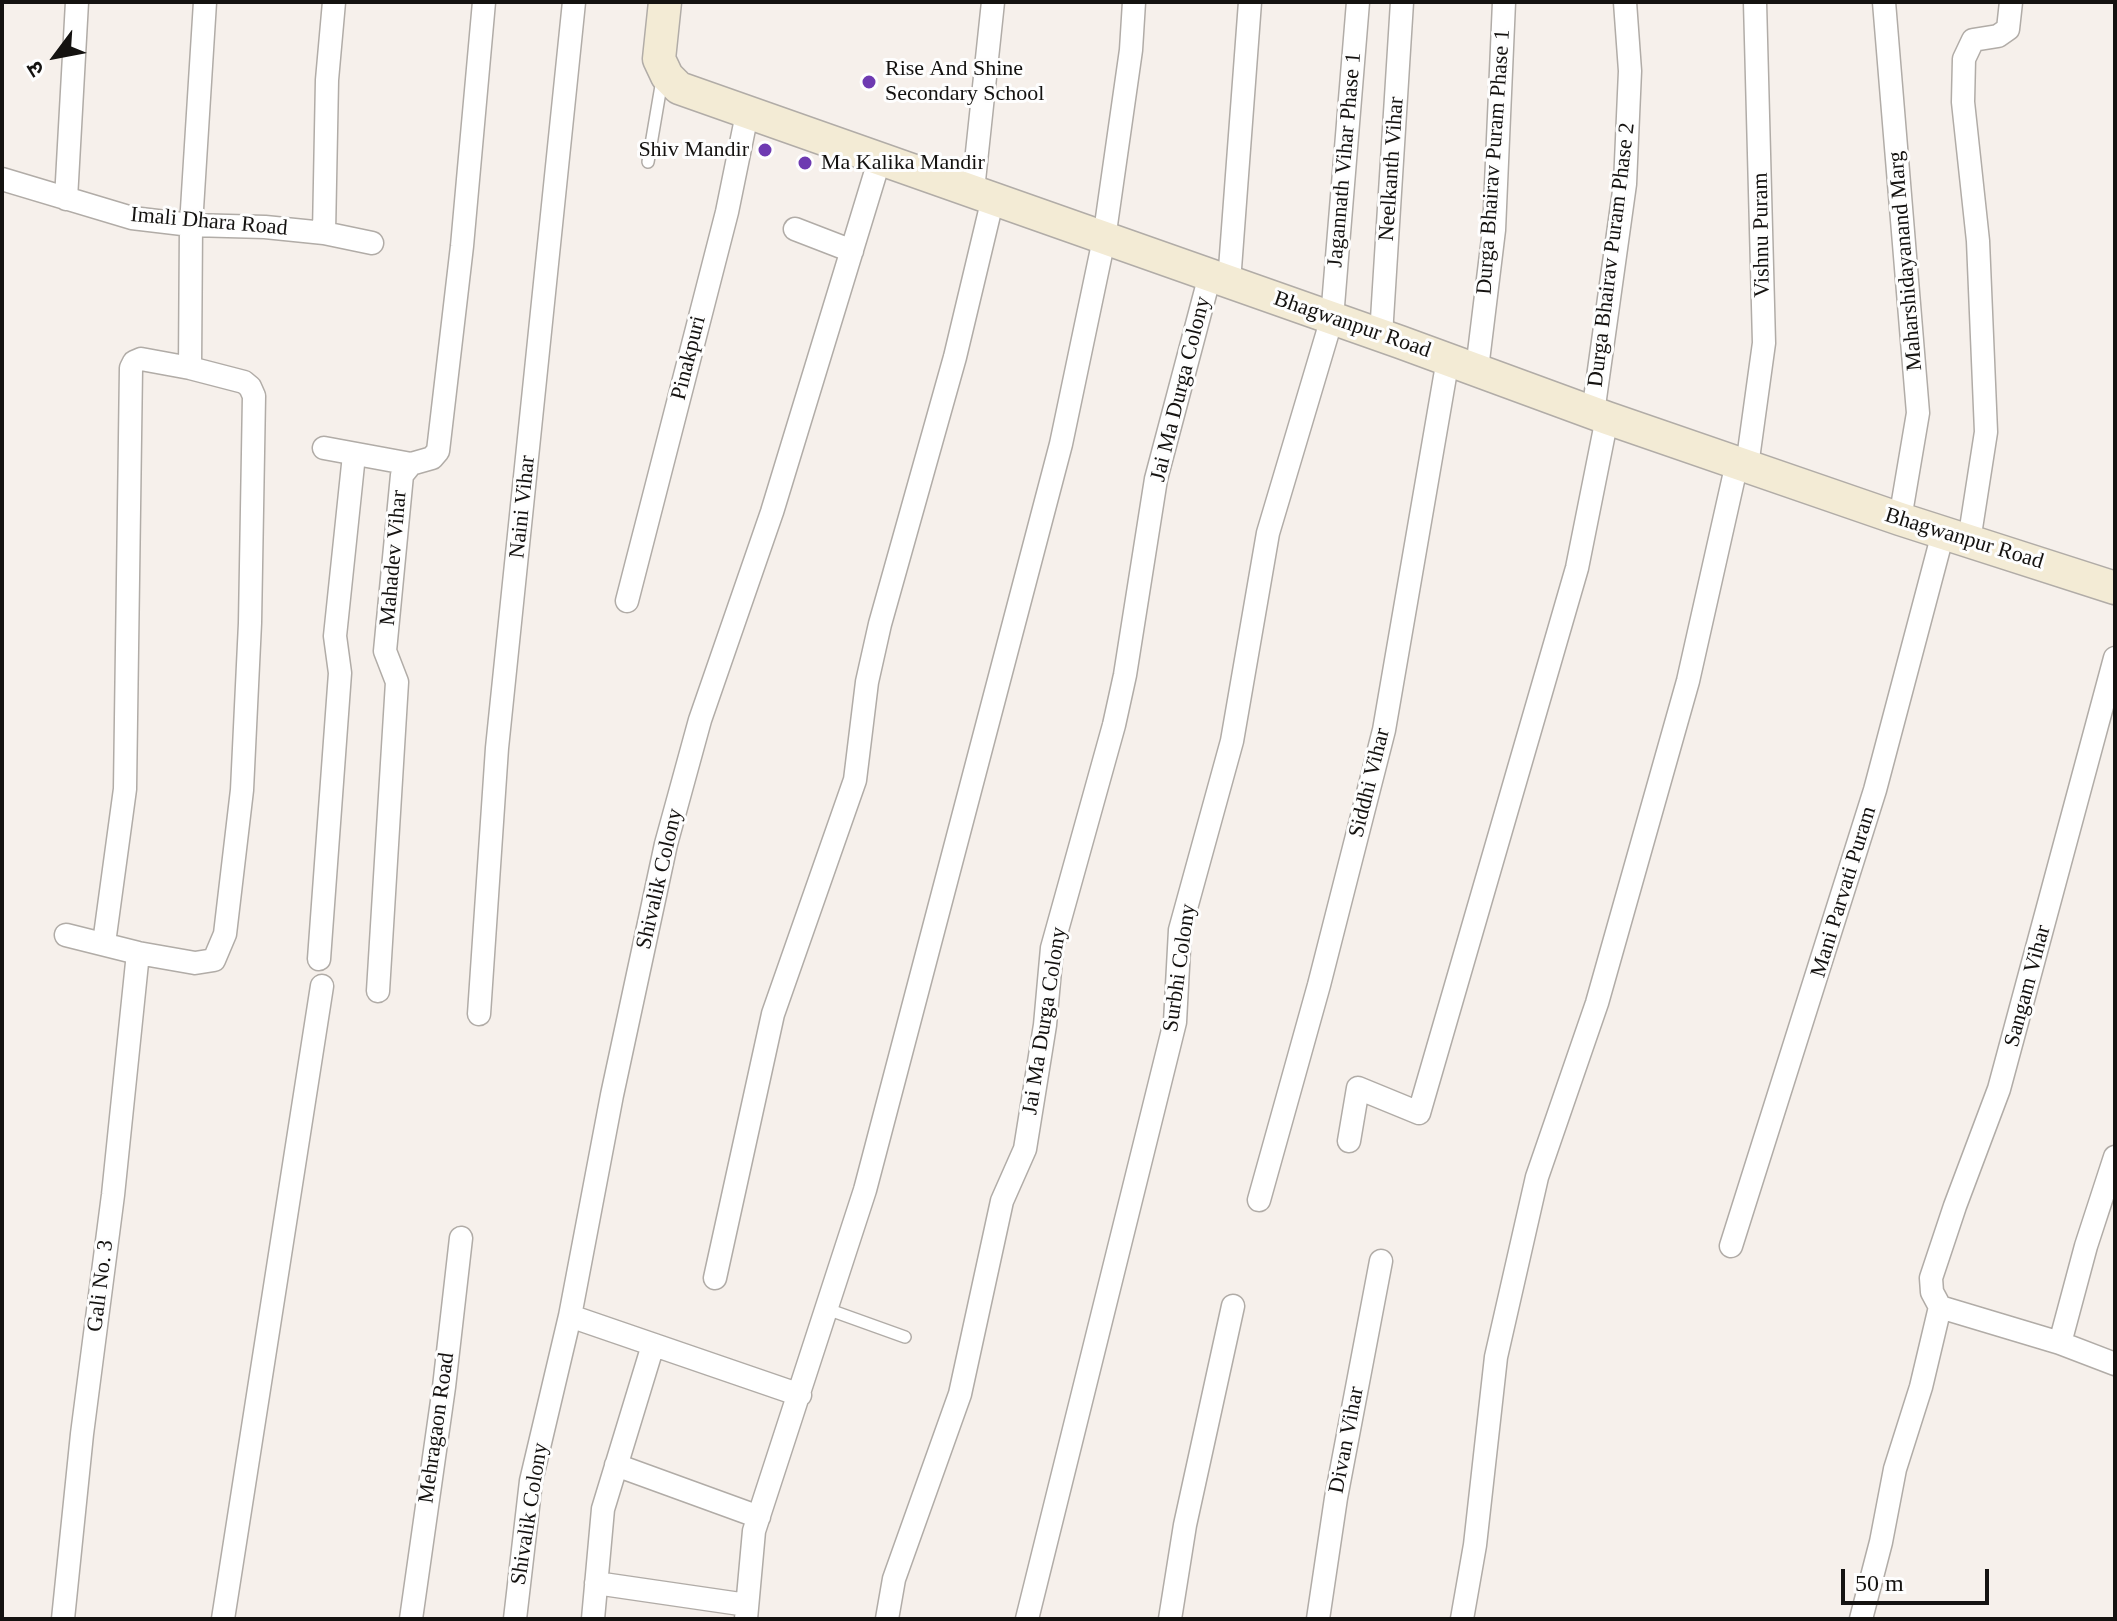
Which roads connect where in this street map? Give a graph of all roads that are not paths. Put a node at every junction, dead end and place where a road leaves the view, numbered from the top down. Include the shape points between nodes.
1 (77, 2) edge
2 (205, 2) edge
3 (334, 2) edge
4 (484, 2) edge
5 (574, 2) edge
6 (665, 2) edge
7 (993, 2) edge
8 (1134, 2) edge
9 (1250, 2) edge
10 (1358, 2) edge
11 (1402, 2) edge
12 (1504, 2) edge
13 (1625, 2) edge
14 (1755, 2) edge
15 (1884, 2) edge
16 (2011, 2) edge
17 (664, 69) junction
18 (747, 114) junction
19 (880, 158) junction
20 (648, 162) dead end
21 (2, 179) edge
22 (983, 194) junction
23 (66, 199) junction
24 (191, 225) junction
25 (795, 229) dead end
26 (324, 233) junction
27 (1104, 239) junction
28 (372, 243) dead end
29 (852, 251) junction
30 (1219, 278) junction
31 (1332, 318) junction
32 (1381, 335) junction
33 (1463, 364) junction
34 (190, 368) junction
35 (1600, 416) junction
36 (324, 448) dead end
37 (354, 455) junction
38 (411, 464) junction
39 (1742, 464) junction
40 (1900, 519) junction
41 (1956, 537) junction
42 (2115, 588) edge
43 (627, 601) dead end
44 (2115, 658) edge
45 (66, 935) dead end
46 (104, 943) junction
47 (138, 953) junction
48 (319, 959) dead end
49 (322, 986) dead end
50 (378, 991) dead end
51 (479, 1014) dead end
52 (1349, 1141) dead end
53 (2115, 1157) edge
54 (1259, 1200) dead end
55 (461, 1238) dead end
56 (1731, 1246) dead end
57 (1381, 1261) dead end
58 (715, 1278) dead end
59 (1233, 1306) dead end
60 (1940, 1307) junction
61 (827, 1309) junction
62 (570, 1316) junction
63 (905, 1337) dead end
64 (2060, 1343) junction
65 (653, 1345) junction
66 (2115, 1364) edge
67 (800, 1395) junction
68 (616, 1465) junction
69 (759, 1517) junction
70 (596, 1583) junction
71 (747, 1612) edge
72 (63, 1619) edge
73 (223, 1619) edge
74 (411, 1619) edge
75 (515, 1619) edge
76 (593, 1619) edge
77 (887, 1619) edge
78 (1027, 1619) edge
79 (1170, 1619) edge
80 (1318, 1619) edge
81 (1462, 1619) edge
82 (1861, 1619) edge

1 - 23 street
2 - 24 street
3 - 26 street
4 - 38 street, Mahadev Vihar via 438,451
5 - 51 street, Naini Vihar via 497,748
6 - 17 street via 659,59
7 - 22 street
8 - 27 street
9 - 30 street, Jai Ma Durga Colony
10 - 31 street, Jagannath Vihar Phase 1
11 - 32 street, Neelkanth Vihar
12 - 33 street, Durga Bhairav Puram Phase 1 via 1494,230
13 - 35 street, Durga Bhairav Puram Phase 2 via 1630,71 1625,184
14 - 39 street, Vishnu Puram via 1764,343
15 - 40 street, Maharshidayanand Marg via 1918,413
16 - 41 street, Mani Parvati Puram via 2008,29 1973,40 1964,59 1986,432
17 - 18 street, Bhagwanpur Road via 679,88
17 - 20 lane
18 - 19 street, Bhagwanpur Road
18 - 43 street, Pinakpuri via 727,212
19 - 22 street, Bhagwanpur Road
19 - 29 street, Shivalik Colony
21 - 23 street, Imali Dhara Road
22 - 27 street, Bhagwanpur Road
22 - 58 street via 955,357 867,682 855,780 773,1014
23 - 24 street, Imali Dhara Road via 132,218
24 - 26 street, Imali Dhara Road
24 - 34 street
25 - 29 street
26 - 28 street, Imali Dhara Road
27 - 30 street, Bhagwanpur Road
27 - 61 street via 1061,444 1005,661 865,1190
29 - 62 street, Shivalik Colony via 772,512 700,720 666,844
30 - 31 street, Bhagwanpur Road
30 - 77 street, Jai Ma Durga Colony via 1156,479 1114,725 1052,948 1025,1149 1002,1201 960,1394 894,1579
31 - 32 street, Bhagwanpur Road
31 - 78 street, Surbhi Colony via 1268,533 1232,741 1180,930 1175,1022
32 - 33 street, Bhagwanpur Road
33 - 35 street, Bhagwanpur Road
33 - 54 street, Siddhi Vihar via 1384,730
34 - 46 street via 141,359 131,368 125,789
34 - 47 street via 244,382 254,396 242,790 225,934 214,960 195,963
35 - 39 street, Bhagwanpur Road
35 - 52 street, Durga Bhairav Puram Phase 2 via 1577,568 1419,1113 1358,1088
36 - 37 street
37 - 38 street
37 - 48 street via 335,636 340,673
38 - 50 street, Mahadev Vihar via 402,475 385,651 397,682
39 - 40 street, Bhagwanpur Road
39 - 81 street, Vishnu Puram via 1684,697 1597,1003 1537,1177 1496,1357
40 - 41 street, Bhagwanpur Road
41 - 42 street, Bhagwanpur Road
41 - 56 street, Mani Parvati Puram
44 - 60 street, Sangam Vihar via 1999,1089 1931,1278
45 - 46 street
46 - 47 street
47 - 72 street, Gali No. 3
49 - 73 street
53 - 64 street
55 - 74 street, Mehragaon Road
57 - 80 street, Divan Vihar
59 - 79 street
60 - 64 street
60 - 82 street
61 - 63 lane
61 - 67 street
62 - 65 street
62 - 75 street, Shivalik Colony via 531,1481
64 - 66 street
65 - 67 street
65 - 68 street
67 - 69 street
68 - 69 street
68 - 70 street via 599,1529
69 - 71 street via 750,1556
70 - 71 street
70 - 76 street

